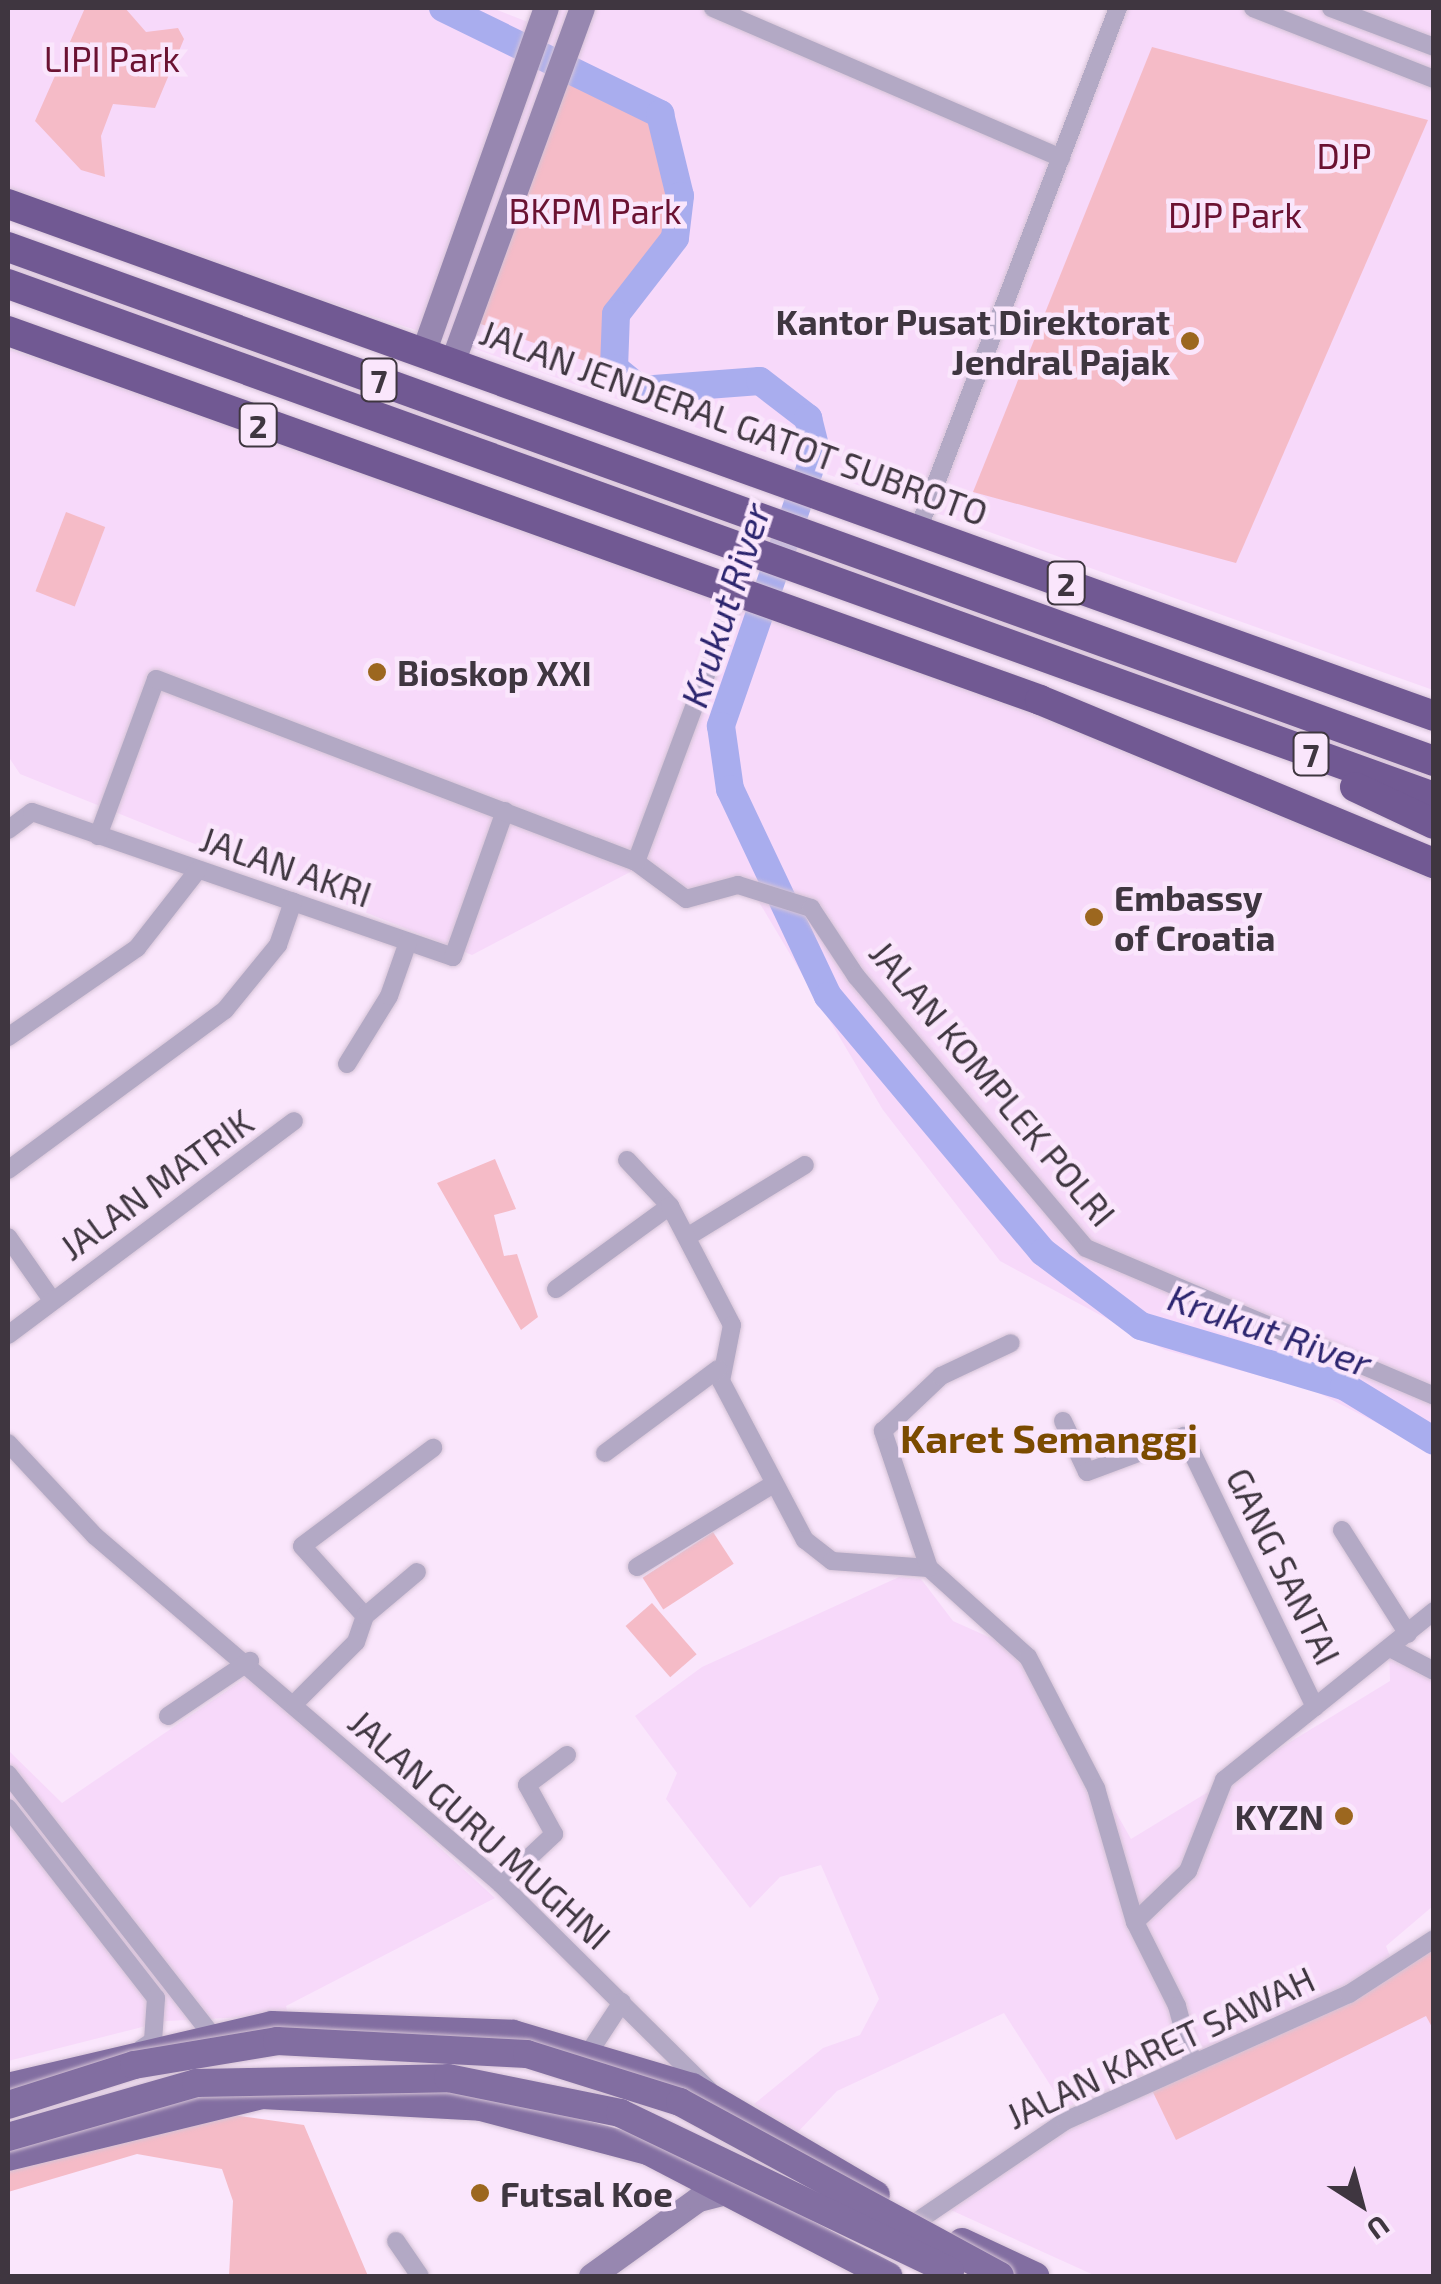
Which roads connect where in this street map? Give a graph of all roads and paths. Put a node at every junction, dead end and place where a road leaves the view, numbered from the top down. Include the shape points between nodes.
1 (582, 8) edge
2 (713, 8) edge
3 (1118, 8) edge
4 (1253, 8) edge
5 (1322, 8) edge
6 (1330, 8) edge
7 (542, 18) edge
8 (1313, 31) junction
9 (1434, 48) edge
10 (1434, 80) edge
11 (1061, 158) junction
12 (8, 204) edge
13 (464, 231) junction
14 (494, 240) junction
15 (8, 248) edge
16 (8, 284) edge
17 (8, 331) edge
18 (424, 350) junction
19 (453, 360) junction
20 (918, 530) junction
21 (744, 597) junction
22 (1189, 710) junction
23 (1434, 716) edge
24 (1433, 761) edge
25 (1434, 797) edge
26 (505, 811) junction
27 (1434, 824) edge
28 (8, 830) edge
29 (89, 833) junction
30 (636, 862) junction
31 (1434, 862) edge
32 (198, 870) junction
33 (293, 902) junction
34 (408, 942) junction
35 (8, 1036) edge
36 (348, 1064) dead end
37 (294, 1121) dead end
38 (628, 1160) dead end
39 (804, 1165) dead end
40 (8, 1170) edge
41 (670, 1206) junction
42 (687, 1236) junction
43 (8, 1237) edge
44 (556, 1289) dead end
45 (52, 1300) junction
46 (1278, 1312) dead end
47 (8, 1336) edge
48 (1011, 1343) dead end
49 (718, 1369) junction
50 (1434, 1386) edge
51 (1434, 1396) edge
52 (1062, 1421) dead end
53 (8, 1443) edge
54 (433, 1448) dead end
55 (605, 1452) dead end
56 (772, 1485) junction
57 (1342, 1530) dead end
58 (637, 1567) dead end
59 (929, 1568) junction
60 (418, 1572) dead end
61 (1434, 1611) edge
62 (365, 1616) junction
63 (1408, 1634) junction
64 (1392, 1649) junction
65 (250, 1661) junction
66 (1434, 1671) edge
67 (296, 1703) junction
68 (1315, 1707) junction
69 (168, 1716) dead end
70 (567, 1755) dead end
71 (8, 1774) edge
72 (8, 1808) edge
73 (500, 1884) junction
74 (1135, 1922) junction
75 (1434, 1938) edge
76 (174, 1984) junction
77 (156, 1998) junction
78 (622, 2002) junction
79 (480, 2031) junction
80 (210, 2034) junction
81 (141, 2049) junction
82 (588, 2054) junction
83 (1192, 2061) junction
84 (8, 2088) edge
85 (720, 2102) junction
86 (8, 2105) edge
87 (481, 2106) junction
88 (8, 2137) edge
89 (8, 2157) edge
90 (677, 2165) junction
91 (726, 2192) junction
92 (678, 2213) junction
93 (918, 2220) junction
94 (396, 2241) dead end
95 (420, 2276) edge
96 (592, 2276) edge
97 (888, 2276) edge
98 (960, 2276) edge
99 (1000, 2276) edge
100 (1035, 2276) edge

1 - 14 street
2 - 11 street
3 - 11 street
4 - 8 street
5 - 8 street
6 - 9 street
7 - 13 street
8 - 10 street
11 - 20 street via 1007,278
12 - 18 highway, JALAN JENDERAL GATOT SUBROTO / 2
13 - 14 street
13 - 18 street
14 - 19 street
15 - 24 highway, 7
16 - 22 highway, 7
17 - 21 highway, 2
18 - 19 highway, JALAN JENDERAL GATOT SUBROTO / 2
19 - 20 highway, JALAN JENDERAL GATOT SUBROTO / 2
20 - 23 highway, JALAN JENDERAL GATOT SUBROTO / 2
21 - 30 street
21 - 31 highway, 2 via 1172,750
22 - 25 highway, 7
22 - 27 highway
26 - 29 street, JALAN KOMPLEK POLRI via 156,679
26 - 30 street, JALAN KOMPLEK POLRI
26 - 34 street, JALAN AKRI via 453,957
28 - 29 street via 32,812
29 - 32 street, JALAN AKRI
30 - 51 street, JALAN KOMPLEK POLRI via 686,898 738,886 811,908 881,1007 1086,1248
32 - 33 street, JALAN AKRI
32 - 35 street via 137,948
33 - 34 street, JALAN AKRI
33 - 40 street via 278,945 225,1010
34 - 36 street via 389,996
37 - 45 street, JALAN MATRIK
38 - 41 street
39 - 42 street
41 - 42 street
41 - 44 street
42 - 49 street via 735,1336
43 - 45 street
45 - 47 street, JALAN MATRIK
46 - 50 street
48 - 59 street via 941,1376 883,1431
49 - 55 street
49 - 56 street
52 - 68 street, GANG SANTAI via 1087,1472 1184,1436
53 - 65 street, JALAN GURU MUGHNI via 95,1536
54 - 62 street via 302,1546
56 - 58 street
56 - 59 street via 805,1540 832,1561
57 - 63 street
59 - 74 street via 1028,1657 1109,1820
60 - 62 street, JALAN GURU MUGHNI
61 - 63 street
62 - 67 street, JALAN GURU MUGHNI via 356,1642
63 - 64 street
64 - 66 street
64 - 68 street
65 - 67 street, JALAN GURU MUGHNI
65 - 69 street
67 - 73 street, JALAN GURU MUGHNI
68 - 74 street via 1224,1780 1188,1871
70 - 73 street via 527,1785 554,1834
71 - 76 street
72 - 77 street
73 - 78 street, JALAN GURU MUGHNI
74 - 83 street via 1177,2006
75 - 83 street, JALAN KARET SAWAH via 1348,1994
76 - 77 street
76 - 80 street
77 - 81 street via 152,2041
78 - 82 street
78 - 85 street, JALAN GURU MUGHNI
79 - 80 main road via 272,2025
79 - 82 main road
79 - 87 main road via 502,2070
80 - 81 main road
81 - 84 main road
82 - 85 main road
83 - 93 street, JALAN KARET SAWAH via 1027,2142
85 - 93 main road
86 - 99 main road, bridge via 134,2065 277,2041 527,2054 680,2102
87 - 89 main road via 262,2095
87 - 90 main road via 608,2136
88 - 98 main road, bridge via 196,2083 448,2078 620,2114
90 - 91 main road
90 - 92 street
91 - 92 street
91 - 97 main road
92 - 96 street
93 - 100 main road
94 - 95 street

